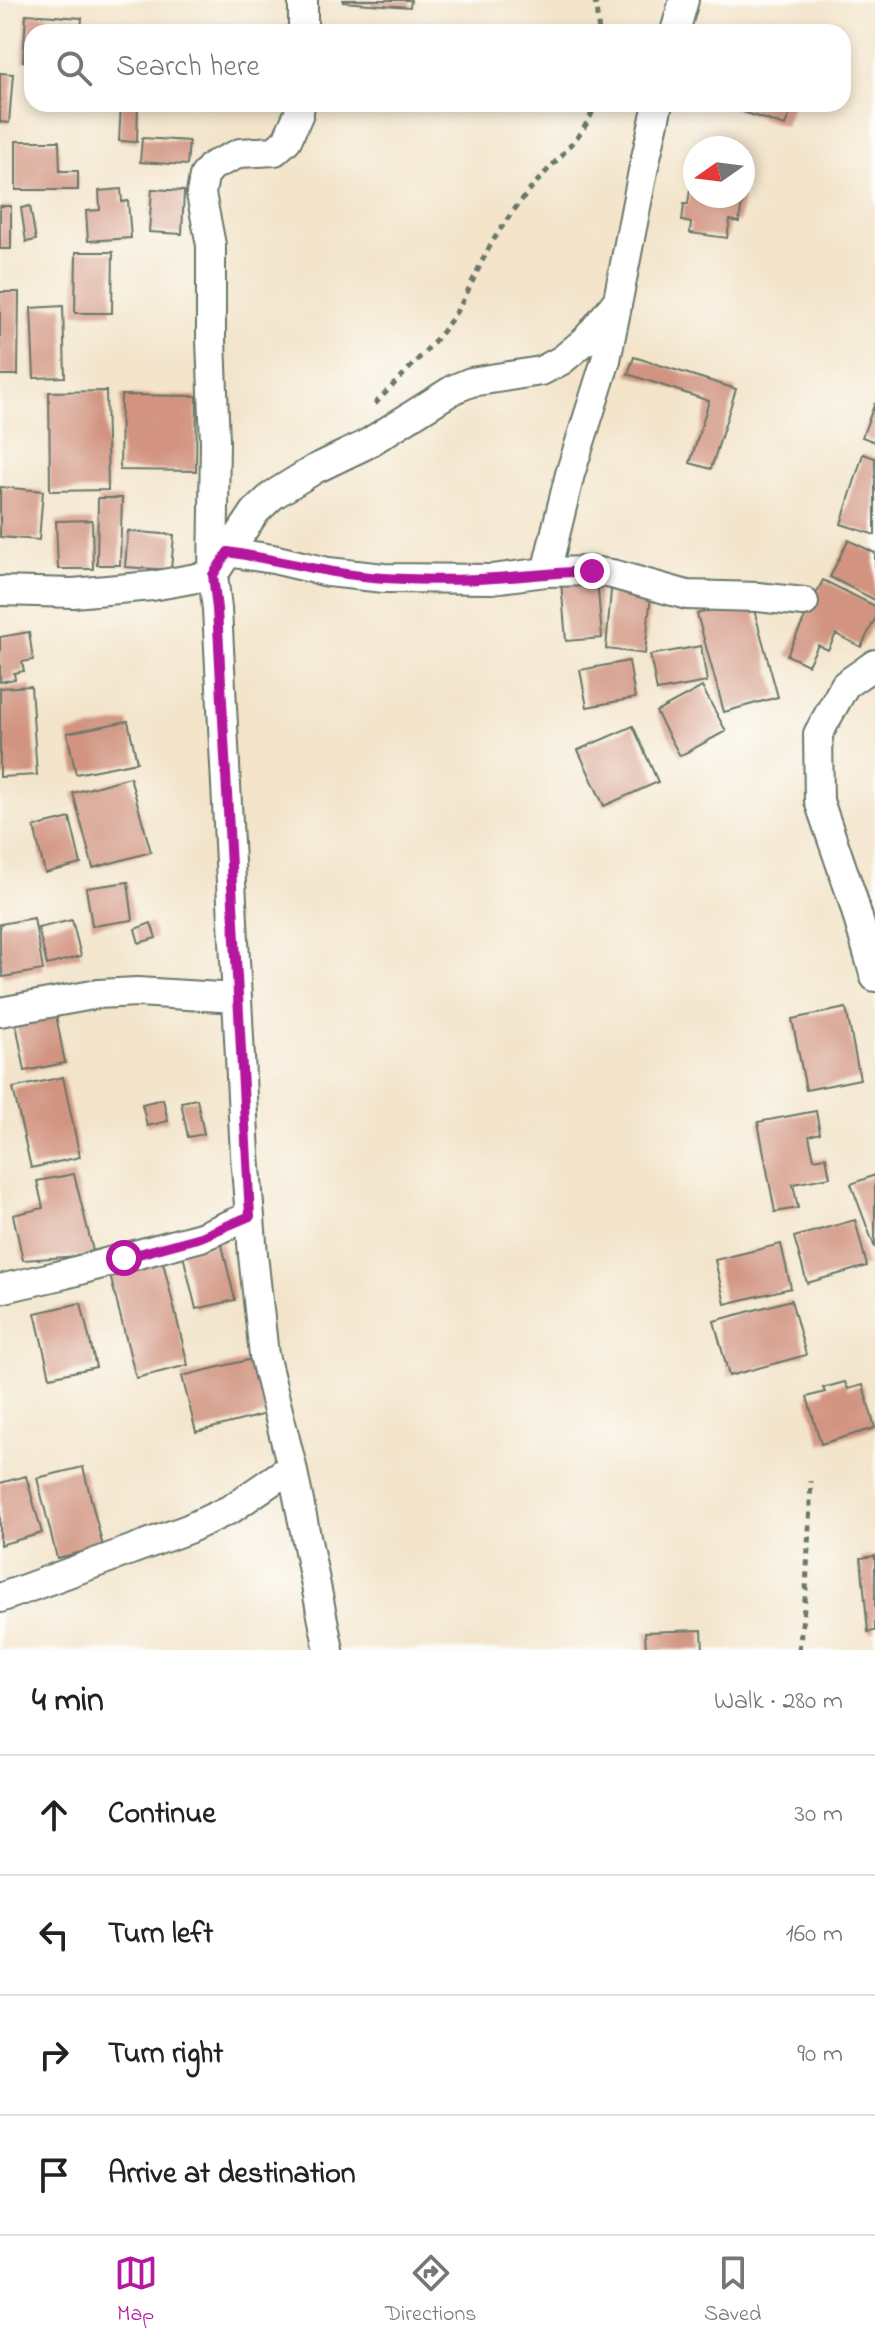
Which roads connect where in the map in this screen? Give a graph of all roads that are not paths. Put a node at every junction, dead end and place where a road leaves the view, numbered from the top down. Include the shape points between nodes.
1 (303, 0) edge
2 (684, 0) edge
3 (303, 24) edge
4 (677, 24) edge
5 (299, 112) edge
6 (656, 112) edge
7 (618, 300) junction
8 (220, 563) junction
9 (546, 572) junction
10 (0, 591) edge
11 (804, 602) dead end
12 (875, 664) edge
13 (875, 977) edge
14 (237, 998) junction
15 (0, 1012) edge
16 (250, 1216) junction
17 (0, 1289) edge
18 (292, 1467) junction
19 (0, 1598) edge
20 (329, 1650) edge

1 - 3 street
2 - 4 street
5 - 8 street via 287,140 275,151 240,153 212,166 204,176 201,194 211,245
6 - 7 street
7 - 8 street via 562,360 541,371 454,389 273,495
7 - 9 street
8 - 9 street via 273,559 384,578 492,579
8 - 10 street via 152,586 73,593
8 - 14 street via 217,609
9 - 11 street via 612,574 687,595
12 - 13 street via 845,685 818,734 819,801
14 - 15 street via 111,993
14 - 16 street
16 - 17 street via 189,1241
16 - 18 street via 264,1355
18 - 19 street via 231,1509 188,1529
18 - 20 street

